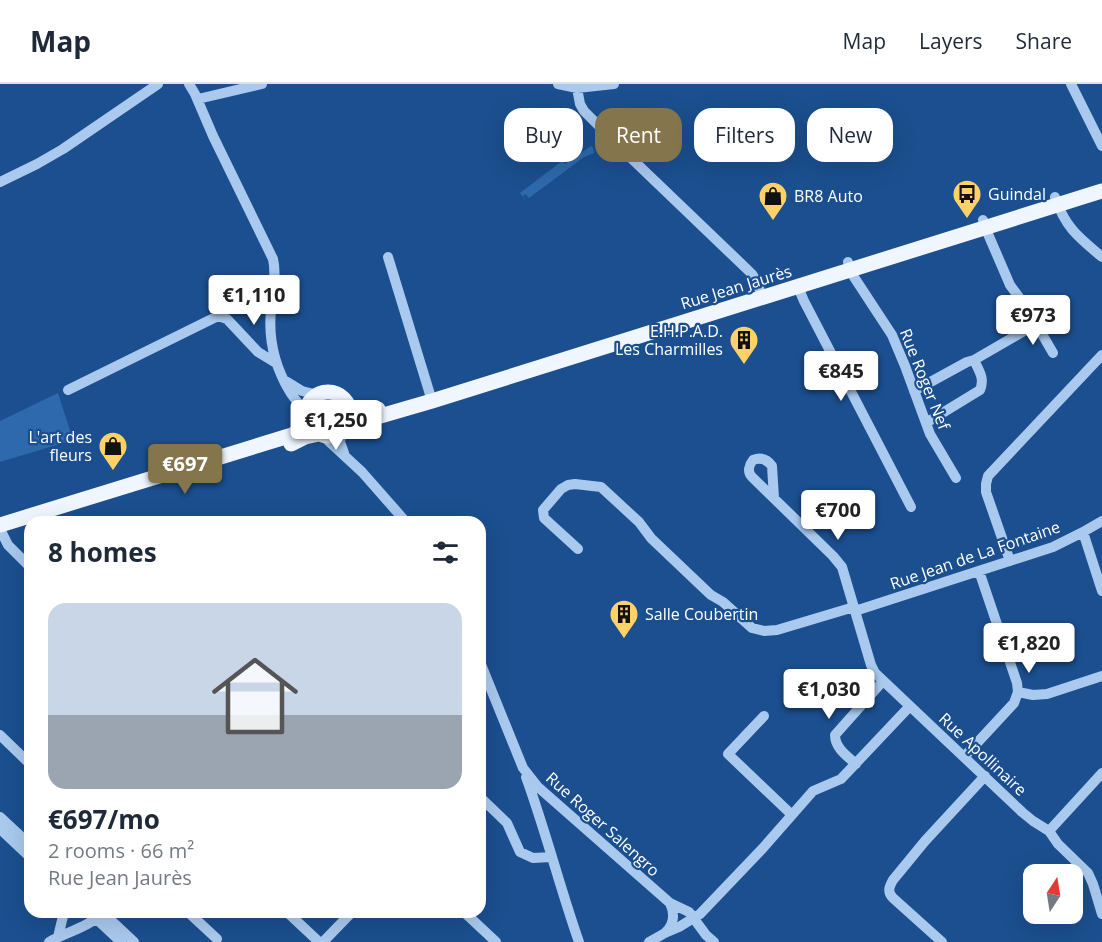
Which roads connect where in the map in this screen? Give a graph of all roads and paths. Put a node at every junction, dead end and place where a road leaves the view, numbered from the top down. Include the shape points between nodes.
1 (158, 84) edge
2 (189, 84) edge
3 (262, 84) edge
4 (558, 84) edge
5 (614, 84) edge
6 (1071, 84) edge
7 (577, 88) junction
8 (198, 99) junction
9 (1102, 146) edge
10 (0, 182) edge
11 (1102, 182) edge
12 (1102, 191) edge
13 (1056, 201) junction
14 (984, 224) junction
15 (1102, 257) edge
16 (388, 258) dead end
17 (850, 266) junction
18 (798, 286) junction
19 (761, 294) junction
20 (1036, 324) junction
21 (1053, 353) dead end
22 (1102, 355) edge
23 (974, 360) junction
24 (276, 363) junction
25 (284, 380) junction
26 (68, 390) dead end
27 (914, 391) junction
28 (318, 395) junction
29 (431, 397) junction
30 (348, 406) junction
31 (307, 416) junction
32 (926, 423) junction
33 (344, 428) junction
34 (321, 434) junction
35 (346, 456) junction
36 (956, 478) dead end
37 (774, 498) dead end
38 (911, 507) dead end
39 (46, 516) edge
40 (61, 516) edge
41 (401, 516) edge
42 (1102, 521) edge
43 (24, 523) edge
44 (24, 527) edge
45 (1, 531) edge
46 (1083, 532) junction
47 (578, 549) dead end
48 (24, 561) edge
49 (1010, 561) junction
50 (979, 571) junction
51 (1102, 591) edge
52 (855, 609) junction
53 (1102, 676) edge
54 (486, 677) edge
55 (883, 681) junction
56 (1018, 692) junction
57 (909, 705) junction
58 (764, 716) dead end
59 (0, 735) edge
60 (964, 757) junction
61 (24, 758) edge
62 (856, 764) junction
63 (523, 768) junction
64 (1102, 773) edge
65 (985, 776) junction
66 (553, 801) junction
67 (486, 803) edge
68 (537, 809) junction
69 (792, 815) junction
70 (0, 817) edge
71 (0, 829) edge
72 (1049, 831) junction
73 (24, 839) edge
74 (24, 851) edge
75 (551, 857) junction
76 (676, 905) junction
77 (708, 905) junction
78 (1102, 914) edge
79 (62, 918) edge
80 (94, 918) edge
81 (101, 918) edge
82 (103, 918) edge
83 (194, 918) edge
84 (294, 918) edge
85 (346, 918) edge
86 (468, 918) edge
87 (694, 918) junction
88 (664, 933) junction
89 (483, 938) edge
90 (53, 939) edge
91 (217, 939) dead end
92 (121, 942) edge
93 (134, 942) edge
94 (321, 942) edge
95 (496, 942) edge
96 (579, 942) edge
97 (649, 942) edge
98 (714, 942) edge
99 (942, 942) edge

1 - 10 street via 56,153
2 - 8 street
3 - 8 street
4 - 7 street
5 - 7 street
6 - 9 street
7 - 19 street via 581,108 591,120 752,274
8 - 24 street via 273,259 271,338
11 - 13 main road, Rue Jean Jaurès
12 - 13 main road, Rue Jean Jaurès
13 - 14 main road, Rue Jean Jaurès
13 - 15 street via 1065,222
14 - 17 main road, Rue Jean Jaurès
14 - 20 street via 1010,285
16 - 29 street
17 - 18 main road, Rue Jean Jaurès
17 - 19 main road, Rue Jean Jaurès
17 - 27 street, Rue Roger Nef via 892,335
18 - 19 main road, Rue Jean Jaurès
18 - 38 street
19 - 29 main road, Rue Jean Jaurès
20 - 21 street
20 - 23 street
22 - 49 street via 988,476 986,492
23 - 27 street
23 - 32 street via 982,377 980,390
24 - 25 street
24 - 26 street via 258,352 221,316
25 - 28 street
25 - 31 street
27 - 32 street, Rue Roger Nef
28 - 30 main road via 336,394
28 - 31 main road via 310,402
29 - 30 main road, Rue Jean Jaurès via 367,412
29 - 33 main road, Rue Jean Jaurès
30 - 33 main road via 350,416
31 - 34 main road via 311,427
31 - 39 main road via 295,434
32 - 36 street, Rue Roger Nef
33 - 34 main road via 333,435
33 - 35 street via 340,442
34 - 35 street
34 - 40 main road
35 - 41 street
37 - 52 street, Rue Apollinaire via 839,563
42 - 46 street, Rue Jean de La Fontaine
43 - 45 main road
44 - 45 main road
45 - 48 street via 10,548
46 - 49 street, Rue Jean de La Fontaine
46 - 51 street
47 - 52 street, Rue Jean de La Fontaine via 544,518 543,510 568,485 601,487 708,593 752,628 777,630
49 - 50 street, Rue Jean de La Fontaine
50 - 52 street, Rue Jean de La Fontaine
50 - 56 street
52 - 55 street, Rue Apollinaire via 871,666
53 - 56 street via 1047,694
54 - 63 street, Rue Roger Salengro
55 - 57 street, Rue Apollinaire
55 - 62 street via 835,735 840,749
56 - 60 street via 1011,706
57 - 60 street, Rue Apollinaire
57 - 62 street
58 - 69 street via 728,754
59 - 61 street
60 - 65 street, Rue Apollinaire
62 - 69 street via 838,782 813,791
63 - 66 street, Rue Roger Salengro
63 - 68 street
64 - 72 street
65 - 72 street, Rue Apollinaire
65 - 99 street via 889,887 893,898
66 - 68 street via 544,802
66 - 76 street, Rue Roger Salengro
67 - 75 street via 507,823 520,852 533,858
68 - 75 street
69 - 77 street
70 - 73 street
71 - 74 street
72 - 78 street, Rue Apollinaire via 1088,873
75 - 96 street
76 - 77 street
76 - 87 street, Rue Roger Salengro
76 - 88 street via 671,927
77 - 87 street
79 - 90 street
80 - 90 street
81 - 92 street
82 - 93 street
83 - 91 street
84 - 94 street
85 - 94 street
86 - 89 street
87 - 88 street
87 - 98 street
88 - 97 street
89 - 95 street

